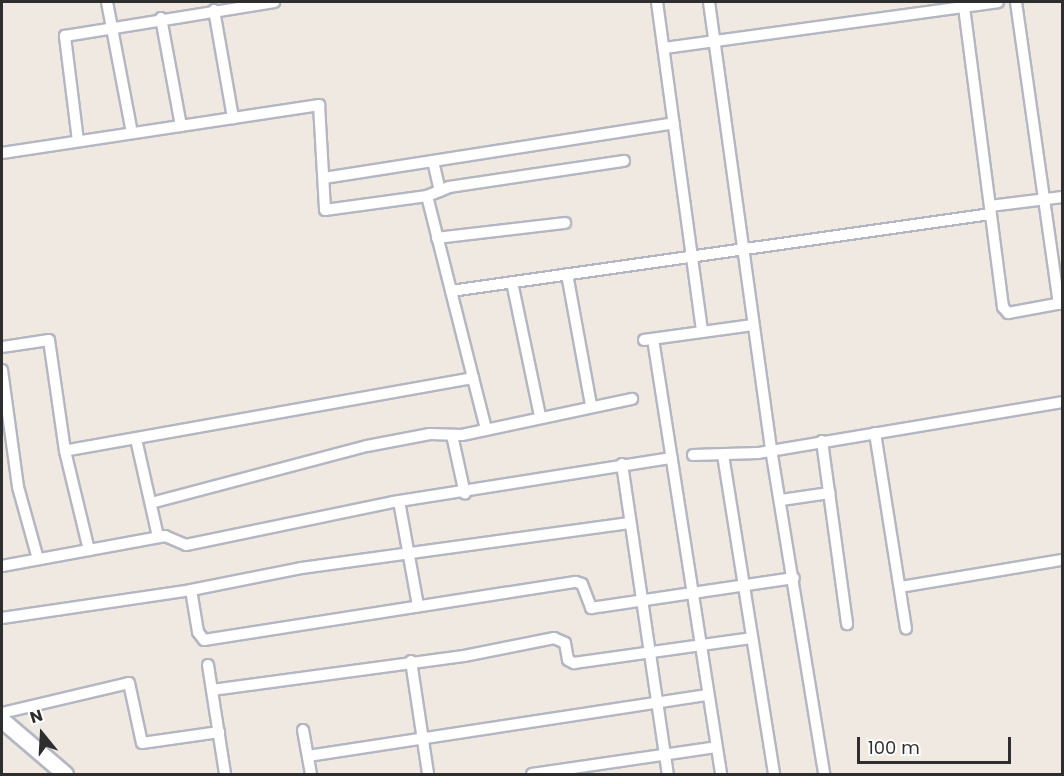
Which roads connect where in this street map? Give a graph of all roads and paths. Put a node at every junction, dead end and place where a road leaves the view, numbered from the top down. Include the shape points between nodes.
1 (107, 2) edge
2 (274, 2) edge
3 (657, 2) edge
4 (709, 2) edge
5 (998, 2) edge
6 (1016, 2) edge
7 (946, 6) edge
8 (964, 7) junction
9 (214, 10) junction
10 (161, 18) junction
11 (113, 26) junction
12 (715, 42) junction
13 (664, 48) junction
14 (233, 118) junction
15 (674, 123) junction
16 (181, 126) junction
17 (132, 133) junction
18 (78, 141) junction
19 (2, 153) edge
20 (434, 160) junction
21 (624, 161) dead end
22 (324, 178) junction
23 (440, 191) junction
24 (427, 195) junction
25 (1062, 197) edge
26 (1044, 199) junction
27 (991, 210) junction
28 (565, 223) dead end
29 (437, 238) junction
30 (742, 248) junction
31 (693, 255) junction
32 (567, 274) junction
33 (512, 282) junction
34 (451, 291) junction
35 (1061, 303) edge
36 (753, 325) junction
37 (702, 332) junction
38 (2, 347) edge
39 (2, 370) edge
40 (473, 378) junction
41 (632, 399) dead end
42 (1062, 402) edge
43 (591, 405) junction
44 (5, 407) edge
45 (540, 416) junction
46 (486, 429) junction
47 (875, 433) junction
48 (452, 435) junction
49 (136, 438) junction
50 (822, 441) junction
51 (771, 449) junction
52 (65, 451) junction
53 (693, 455) dead end
54 (723, 455) junction
55 (672, 458) junction
56 (622, 464) junction
57 (829, 493) junction
58 (465, 494) junction
59 (781, 500) junction
60 (399, 501) junction
61 (151, 503) junction
62 (630, 524) junction
63 (158, 537) junction
64 (89, 550) junction
65 (408, 553) junction
66 (38, 560) junction
67 (1062, 560) edge
68 (2, 566) edge
69 (794, 578) junction
70 (743, 585) junction
71 (900, 587) junction
72 (190, 590) junction
73 (691, 593) junction
74 (641, 601) junction
75 (418, 606) junction
76 (2, 618) edge
77 (847, 624) dead end
78 (906, 629) dead end
79 (751, 638) junction
80 (699, 644) junction
81 (648, 653) junction
82 (411, 661) junction
83 (208, 665) dead end
84 (212, 690) junction
85 (707, 695) junction
86 (656, 704) junction
87 (2, 713) edge
88 (2, 720) edge
89 (303, 730) dead end
90 (219, 732) junction
91 (422, 738) junction
92 (716, 747) junction
93 (308, 756) junction
94 (665, 756) junction
95 (562, 772) edge
96 (65, 774) edge
97 (225, 774) edge
98 (311, 774) edge
99 (428, 774) edge
100 (532, 774) edge
101 (668, 774) edge
102 (721, 774) edge
103 (774, 774) edge
104 (824, 774) edge

1 - 11 street
2 - 9 street
3 - 13 street
4 - 12 street
5 - 8 street
6 - 26 street
7 - 8 street
7 - 12 street
8 - 27 street
9 - 10 street
9 - 14 street
10 - 11 street
10 - 16 street
11 - 17 street
11 - 18 street via 64,37
12 - 13 street
12 - 30 street
13 - 15 street
14 - 16 street
14 - 22 street via 319,105
15 - 20 street
15 - 31 street
16 - 17 street
17 - 18 street
18 - 19 street
20 - 22 street
20 - 23 street
21 - 23 street
22 - 24 street via 325,210
23 - 24 street
24 - 29 street
25 - 26 street
26 - 27 street
26 - 35 street
27 - 30 street
27 - 35 street via 1004,310
28 - 29 street
29 - 34 street
30 - 31 street
30 - 36 street
31 - 32 street
31 - 37 street
32 - 33 street
32 - 43 street
33 - 34 street
33 - 45 street
34 - 40 street
36 - 37 street
36 - 51 street
37 - 55 street via 648,339
38 - 52 street via 49,340
39 - 44 street
40 - 46 street
40 - 49 street
41 - 43 street
42 - 47 street
43 - 45 street
44 - 66 street via 18,487
45 - 46 street
46 - 48 street
47 - 50 street
47 - 71 street
48 - 58 street
48 - 61 street via 430,434 367,446
49 - 52 street
49 - 61 street
50 - 51 street
50 - 57 street
51 - 54 street
51 - 59 street
52 - 64 street
53 - 54 street
54 - 70 street
55 - 56 street
55 - 73 street
56 - 58 street
56 - 62 street
57 - 59 street
57 - 77 street
58 - 60 street
59 - 69 street
60 - 63 street via 186,545
60 - 65 street
61 - 63 street
62 - 65 street
62 - 74 street
63 - 64 street
64 - 66 street
65 - 72 street via 301,568
65 - 75 street
66 - 68 street
67 - 71 street
69 - 70 street
69 - 104 street
70 - 73 street
70 - 79 street
71 - 78 street
72 - 75 street via 193,614 204,640
72 - 76 street
73 - 74 street
73 - 80 street
74 - 75 street via 591,608 582,584 576,582
74 - 81 street
79 - 80 street
79 - 103 street
80 - 81 street
80 - 85 street
81 - 82 street via 570,663 565,643 554,638
81 - 86 street
82 - 84 street
82 - 91 street
83 - 84 street
84 - 90 street
85 - 86 street
85 - 92 street
86 - 91 street
86 - 94 street
87 - 90 street via 10,707 129,683 142,743
88 - 96 main road
89 - 93 street
90 - 97 street
91 - 93 street
91 - 99 street
92 - 94 street
92 - 102 street
93 - 98 street
94 - 95 street
94 - 101 street
95 - 100 street

